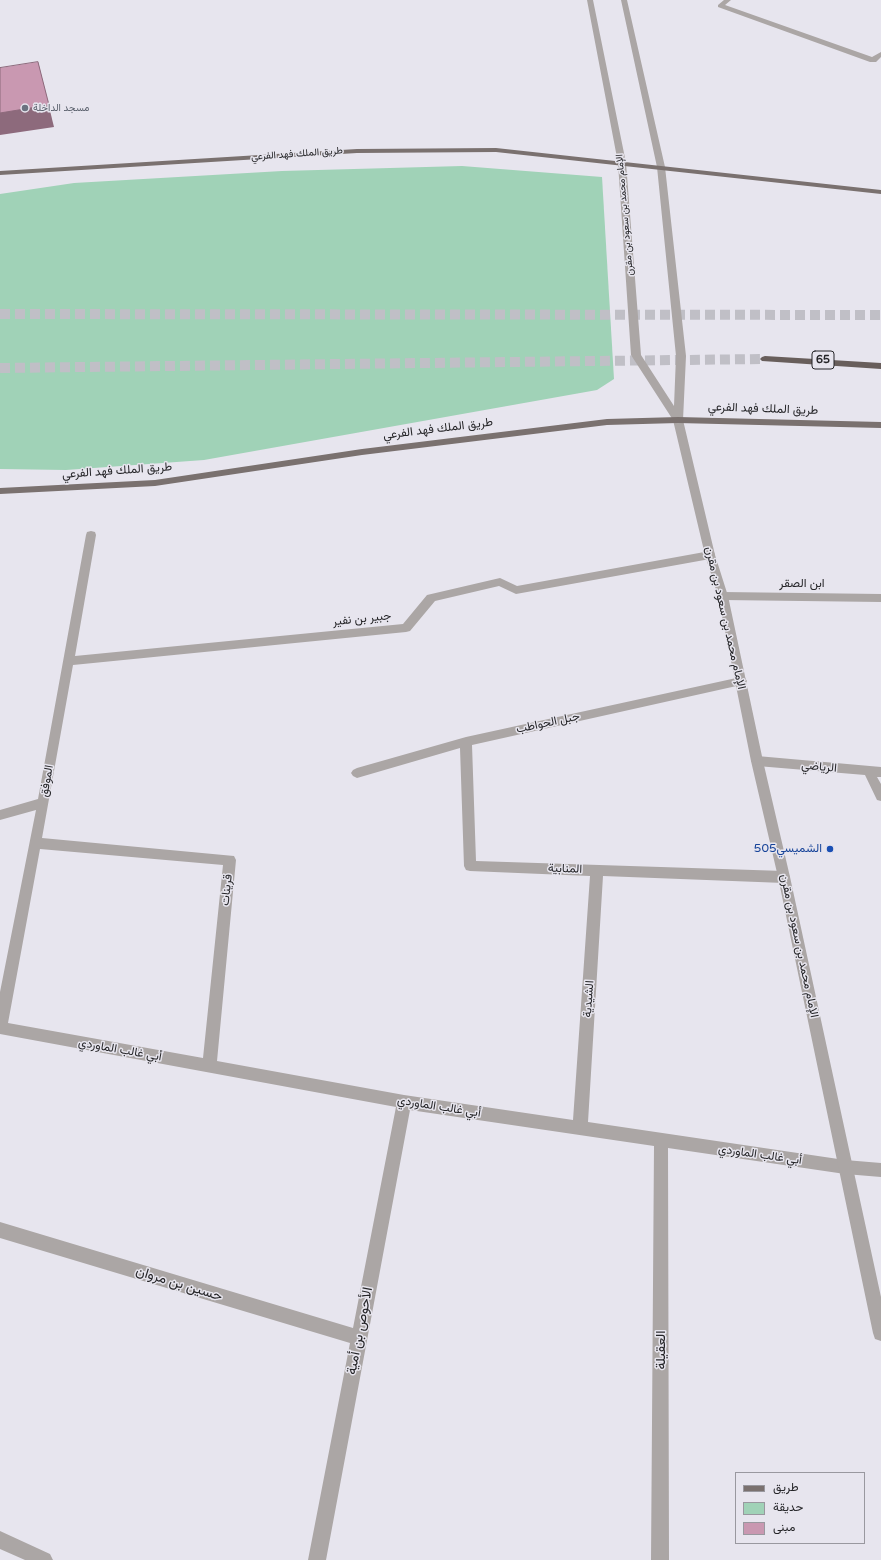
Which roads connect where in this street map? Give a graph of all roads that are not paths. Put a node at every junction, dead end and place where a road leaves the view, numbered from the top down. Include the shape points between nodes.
1 (590, 0) edge
2 (624, 0) edge
3 (728, 0) edge
4 (881, 54) edge
5 (873, 60) junction
6 (881, 63) edge
7 (622, 163) junction
8 (661, 168) junction
9 (0, 173) edge
10 (881, 192) edge
11 (881, 361) edge
12 (881, 366) edge
13 (678, 420) junction
14 (881, 425) edge
15 (0, 491) edge
16 (90, 535) dead end
17 (710, 555) junction
18 (723, 596) junction
19 (881, 598) edge
20 (68, 661) junction
21 (740, 681) junction
22 (466, 742) junction
23 (757, 761) junction
24 (875, 772) edge
25 (358, 773) dead end
26 (881, 796) edge
27 (43, 803) junction
28 (0, 815) edge
29 (35, 843) junction
30 (597, 870) junction
31 (784, 877) junction
32 (0, 1028) edge
33 (209, 1067) junction
34 (404, 1102) junction
35 (580, 1128) junction
36 (661, 1141) junction
37 (845, 1167) junction
38 (881, 1170) edge
39 (0, 1230) edge
40 (881, 1333) edge
41 (359, 1338) junction
42 (0, 1540) edge
43 (44, 1560) edge
44 (317, 1560) edge
45 (660, 1560) edge

1 - 7 street, الإمام محمد بن سعود بن مقرن
2 - 8 street, الإمام محمد بن سعود بن مقرن
3 - 5 street via 720,6
4 - 5 street
5 - 6 street
7 - 8 main road, طريق الملك فهد الفرعي
7 - 9 main road, طريق الملك فهد الفرعي via 496,150 357,151
7 - 13 street, الإمام محمد بن سعود بن مقرن via 636,355
8 - 10 main road, طريق الملك فهد الفرعي
8 - 13 street, الإمام محمد بن سعود بن مقرن via 681,356
11 - 12 highway, 65 via 765,359
13 - 14 main road, طريق الملك فهد الفرعي
13 - 15 main road, طريق الملك فهد الفرعي via 599,423 362,452 154,483
13 - 17 street, الإمام محمد بن سعود بن مقرن
16 - 20 street, الموفق
17 - 18 street, الإمام محمد بن سعود بن مقرن
17 - 20 street, جبير بن نفير via 516,590 500,582 431,598 406,628
18 - 19 street, ابن الصقر
18 - 21 street, الإمام محمد بن سعود بن مقرن
20 - 27 street, الموفق
21 - 22 street, جبل الحواطب
21 - 23 street, الإمام محمد بن سعود بن مقرن
22 - 25 street, جبل الحواطب
22 - 30 street, المنابية via 470,866
23 - 24 street, الرياضي
23 - 31 street, الإمام محمد بن سعود بن مقرن
24 - 26 street
27 - 28 street
27 - 29 street, الموفق
29 - 32 street, الموفق
29 - 33 street, قرينات via 230,860
30 - 31 street, المنابية
30 - 35 street, الشيدية
31 - 37 street, الإمام محمد بن سعود بن مقرن
32 - 33 street, أبي غالب الماوردي
33 - 34 street, أبي غالب الماوردي
34 - 35 street, أبي غالب الماوردي
34 - 41 street, الأحوص بن أمية
35 - 36 street, أبي غالب الماوردي
36 - 37 street, أبي غالب الماوردي
36 - 45 street, العقيلة
37 - 38 street, أبي غالب الماوردي
37 - 40 street, الإمام محمد بن سعود بن مقرن
39 - 41 street, حسين بن مروان
41 - 44 street, الأحوص بن أمية
42 - 43 street

